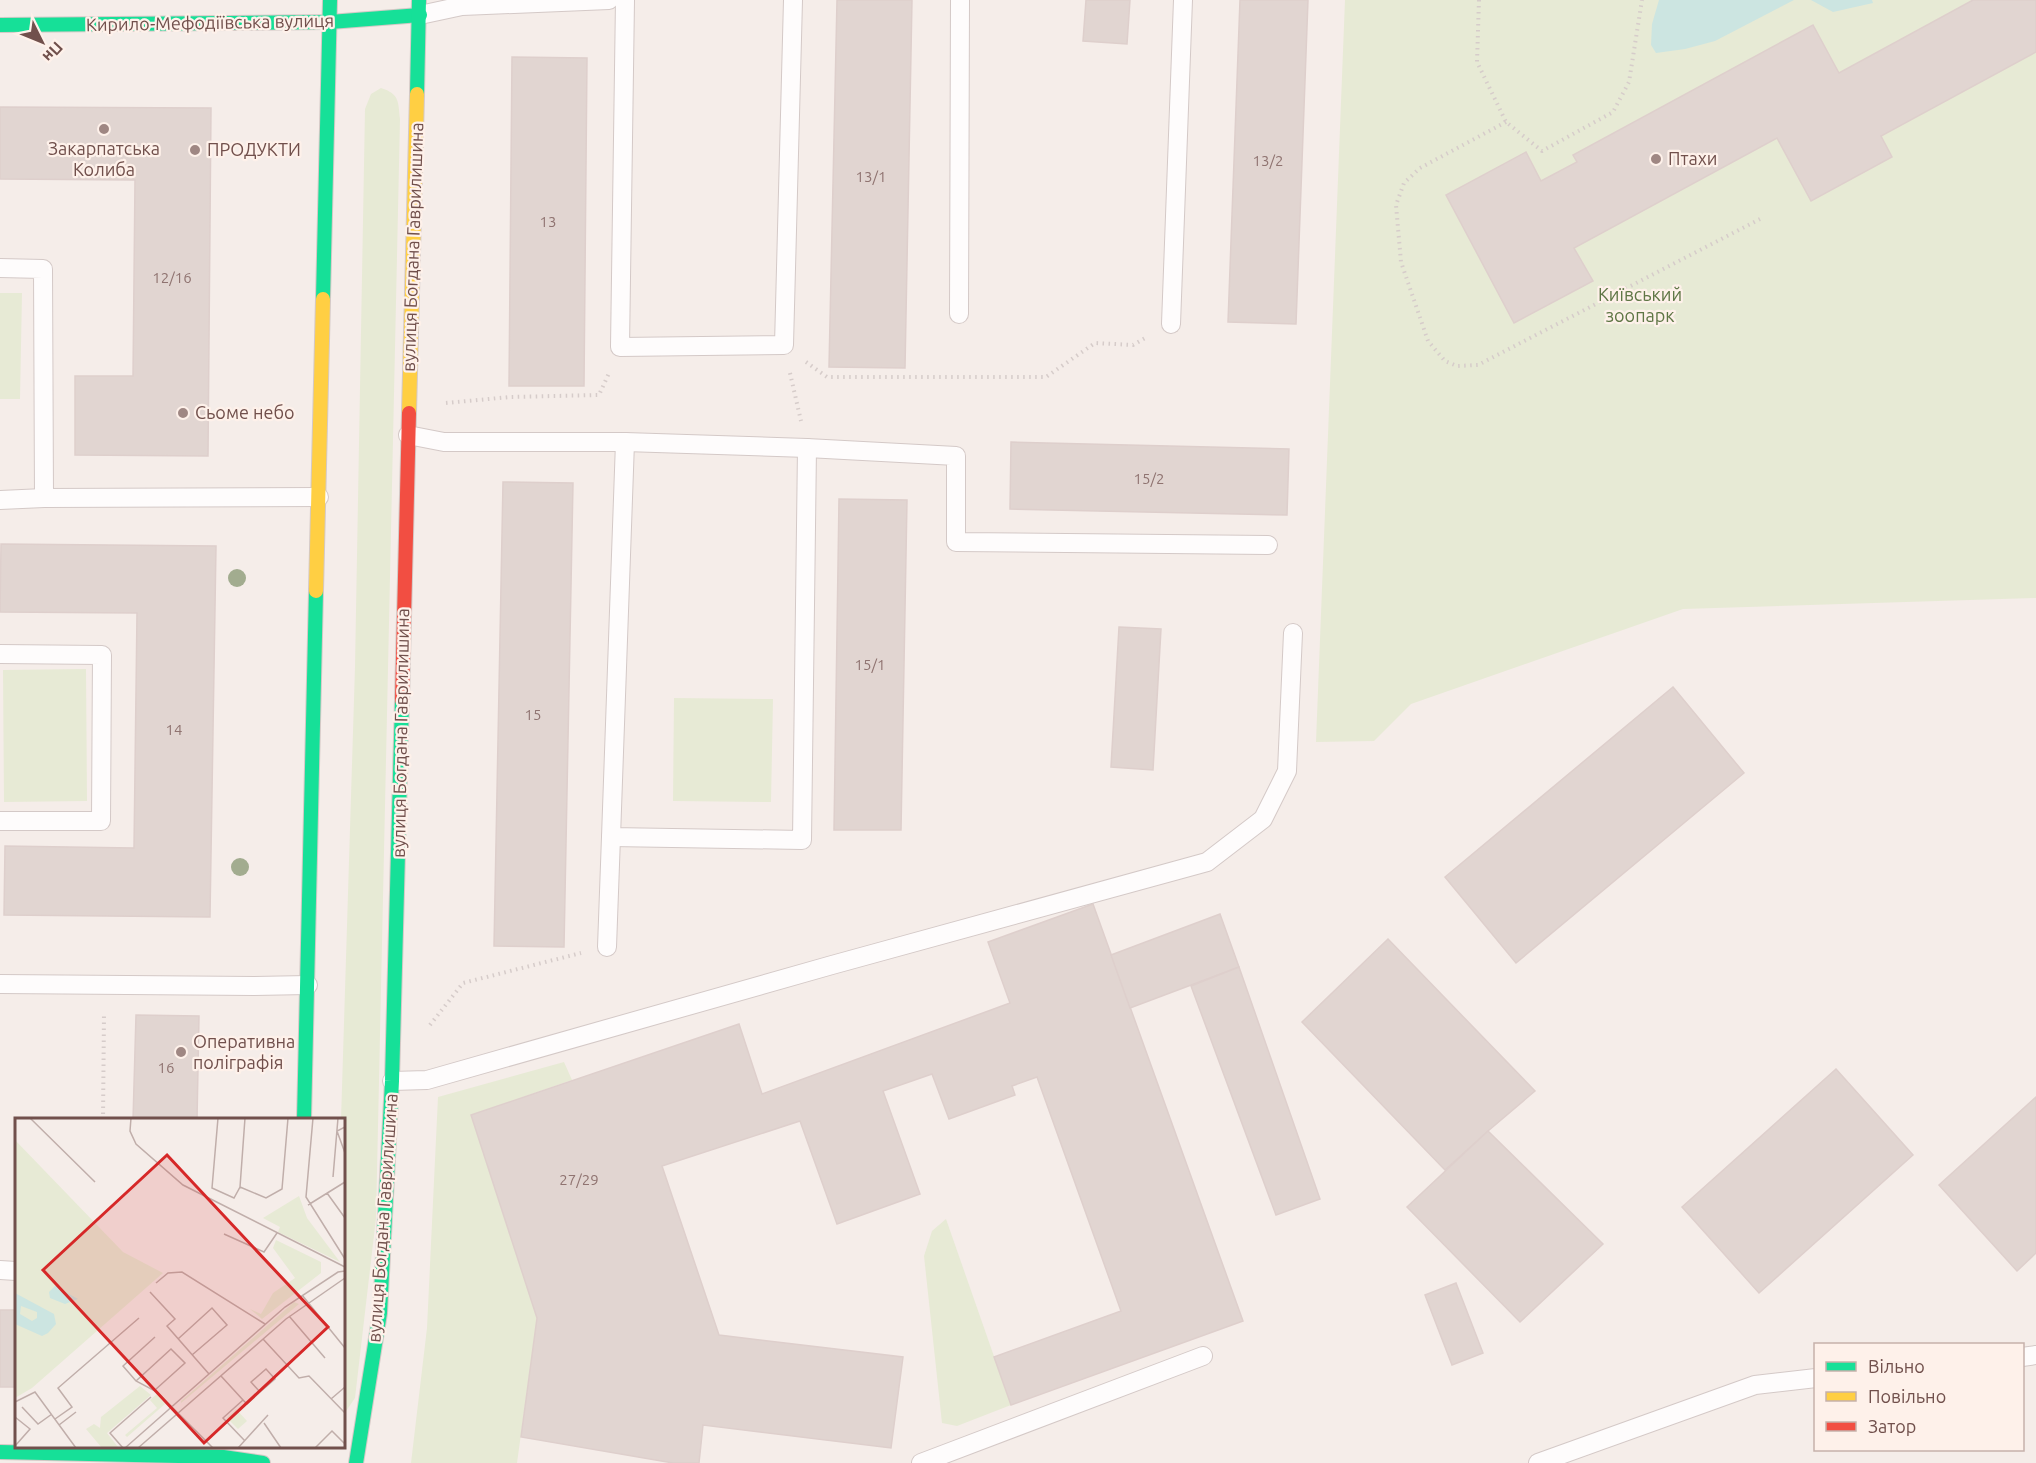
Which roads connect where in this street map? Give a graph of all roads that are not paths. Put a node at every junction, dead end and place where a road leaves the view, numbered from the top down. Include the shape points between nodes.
1 (330, 0) edge
2 (609, 0) edge
3 (625, 0) edge
4 (793, 0) edge
5 (960, 0) edge
6 (1183, 0) edge
7 (419, 8) edge
8 (330, 22) junction
9 (0, 25) edge
10 (0, 268) edge
11 (959, 314) dead end
12 (1172, 324) dead end
13 (408, 435) junction
14 (625, 442) junction
15 (807, 448) junction
16 (319, 497) junction
17 (44, 498) junction
18 (0, 500) edge
19 (1268, 545) dead end
20 (1293, 633) dead end
21 (0, 654) edge
22 (0, 821) edge
23 (610, 837) junction
24 (607, 947) road end
25 (0, 984) edge
26 (308, 984) junction
27 (392, 1081) junction
28 (304, 1118) edge
29 (1203, 1356) dead end
30 (1814, 1378) edge
31 (0, 1452) edge
32 (263, 1463) edge
33 (356, 1463) edge
34 (921, 1463) edge
35 (1538, 1463) edge

1 - 8 street
2 - 7 lane
3 - 4 lane via 620,347 784,345
5 - 11 lane
6 - 12 lane
7 - 8 street, Кирило-Мефодіївська вулиця
7 - 13 street, вулиця Богдана Гаврилишина
8 - 9 street, Кирило-Мефодіївська вулиця
8 - 16 street
10 - 17 lane via 44,269
13 - 14 lane via 444,442
13 - 27 street, вулиця Богдана Гаврилишина
14 - 15 lane
14 - 23 lane
15 - 19 lane via 956,456 956,542
15 - 23 lane via 802,840
16 - 17 lane
16 - 26 street
17 - 18 lane
20 - 27 lane via 1287,771 1263,819 1207,862 427,1080
21 - 22 lane via 102,655 100,821
23 - 24 lane
25 - 26 lane
26 - 28 street
27 - 33 street, вулиця Богдана Гаврилишина via 380,1313
29 - 34 lane
30 - 35 lane via 1755,1385
31 - 32 street via 223,1457

